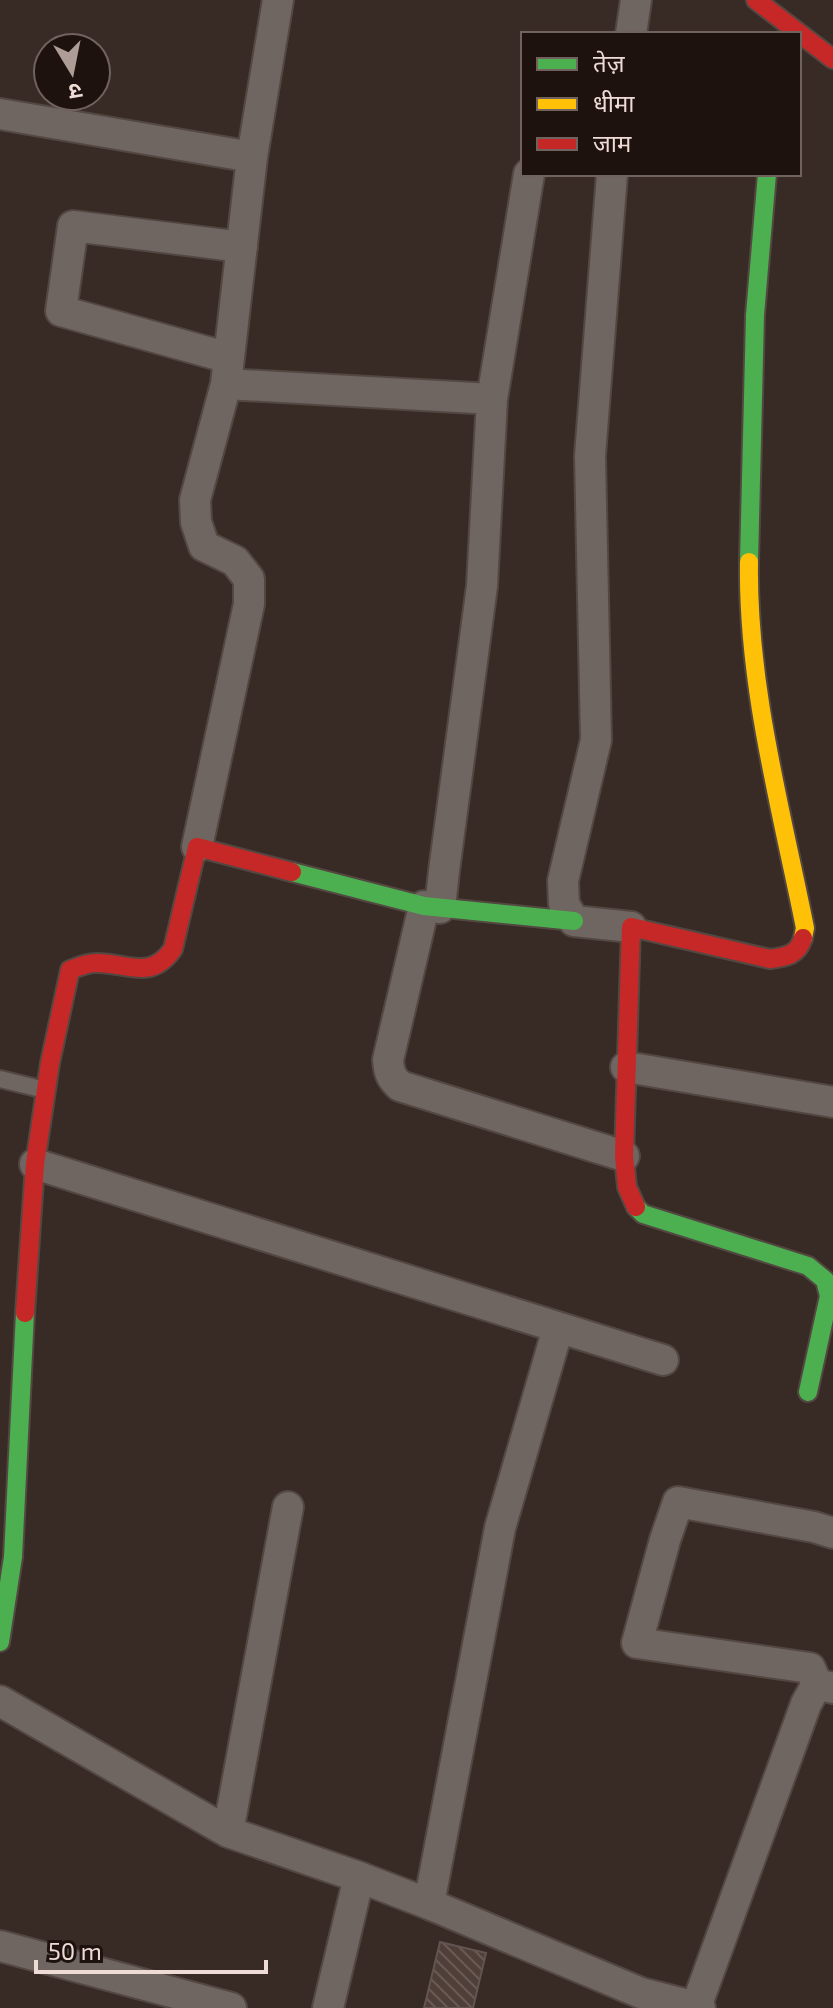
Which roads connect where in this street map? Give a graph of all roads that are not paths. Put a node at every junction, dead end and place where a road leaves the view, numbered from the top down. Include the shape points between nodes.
1 (278, 0) edge
2 (636, 0) edge
3 (772, 17) edge
4 (631, 32) edge
5 (794, 32) edge
6 (801, 37) edge
7 (833, 59) edge
8 (0, 114) edge
9 (252, 157) junction
10 (529, 176) edge
11 (612, 176) edge
12 (767, 176) edge
13 (242, 247) junction
14 (227, 371) junction
15 (492, 399) junction
16 (197, 847) junction
17 (432, 907) junction
18 (574, 921) junction
19 (631, 927) junction
20 (626, 1067) junction
21 (0, 1079) edge
22 (46, 1090) junction
23 (833, 1102) edge
24 (624, 1156) junction
25 (35, 1164) junction
26 (558, 1328) junction
27 (663, 1360) dead end
28 (808, 1392) dead end
29 (288, 1507) dead end
30 (833, 1533) edge
31 (0, 1642) edge
32 (825, 1686) edge
33 (0, 1701) edge
34 (228, 1832) junction
35 (359, 1877) junction
36 (429, 1904) junction
37 (0, 1946) edge
38 (231, 2008) edge
39 (328, 2008) edge
40 (698, 2008) edge

1 - 9 street
2 - 4 street
3 - 5 street
6 - 7 street
8 - 9 street
9 - 13 street
10 - 15 street
11 - 18 street via 590,456 596,740 563,881 564,904
12 - 19 street via 755,315 751,635 757,691 805,928 798,950 770,959
13 - 14 street
13 - 14 street via 73,226 61,311
14 - 15 street
14 - 16 street via 195,500 196,522 204,546 235,561 249,579 249,604
15 - 17 street via 482,586 446,855
16 - 17 street
16 - 22 street via 167,960 141,969 92,962 70,970
17 - 18 street
17 - 24 street via 388,1060 393,1080
18 - 19 street
19 - 20 street
20 - 23 street
20 - 24 street
21 - 22 lane
22 - 25 street
24 - 28 street via 631,1203 643,1214 808,1266 825,1280 829,1296
25 - 26 street
25 - 31 street via 13,1557
26 - 27 street
26 - 36 street via 500,1528
29 - 34 street
30 - 32 street via 678,1502 637,1643 810,1668
32 - 40 street via 806,1704
33 - 34 street
34 - 35 street
35 - 36 street
35 - 39 street
36 - 40 street via 641,1993
37 - 38 street

